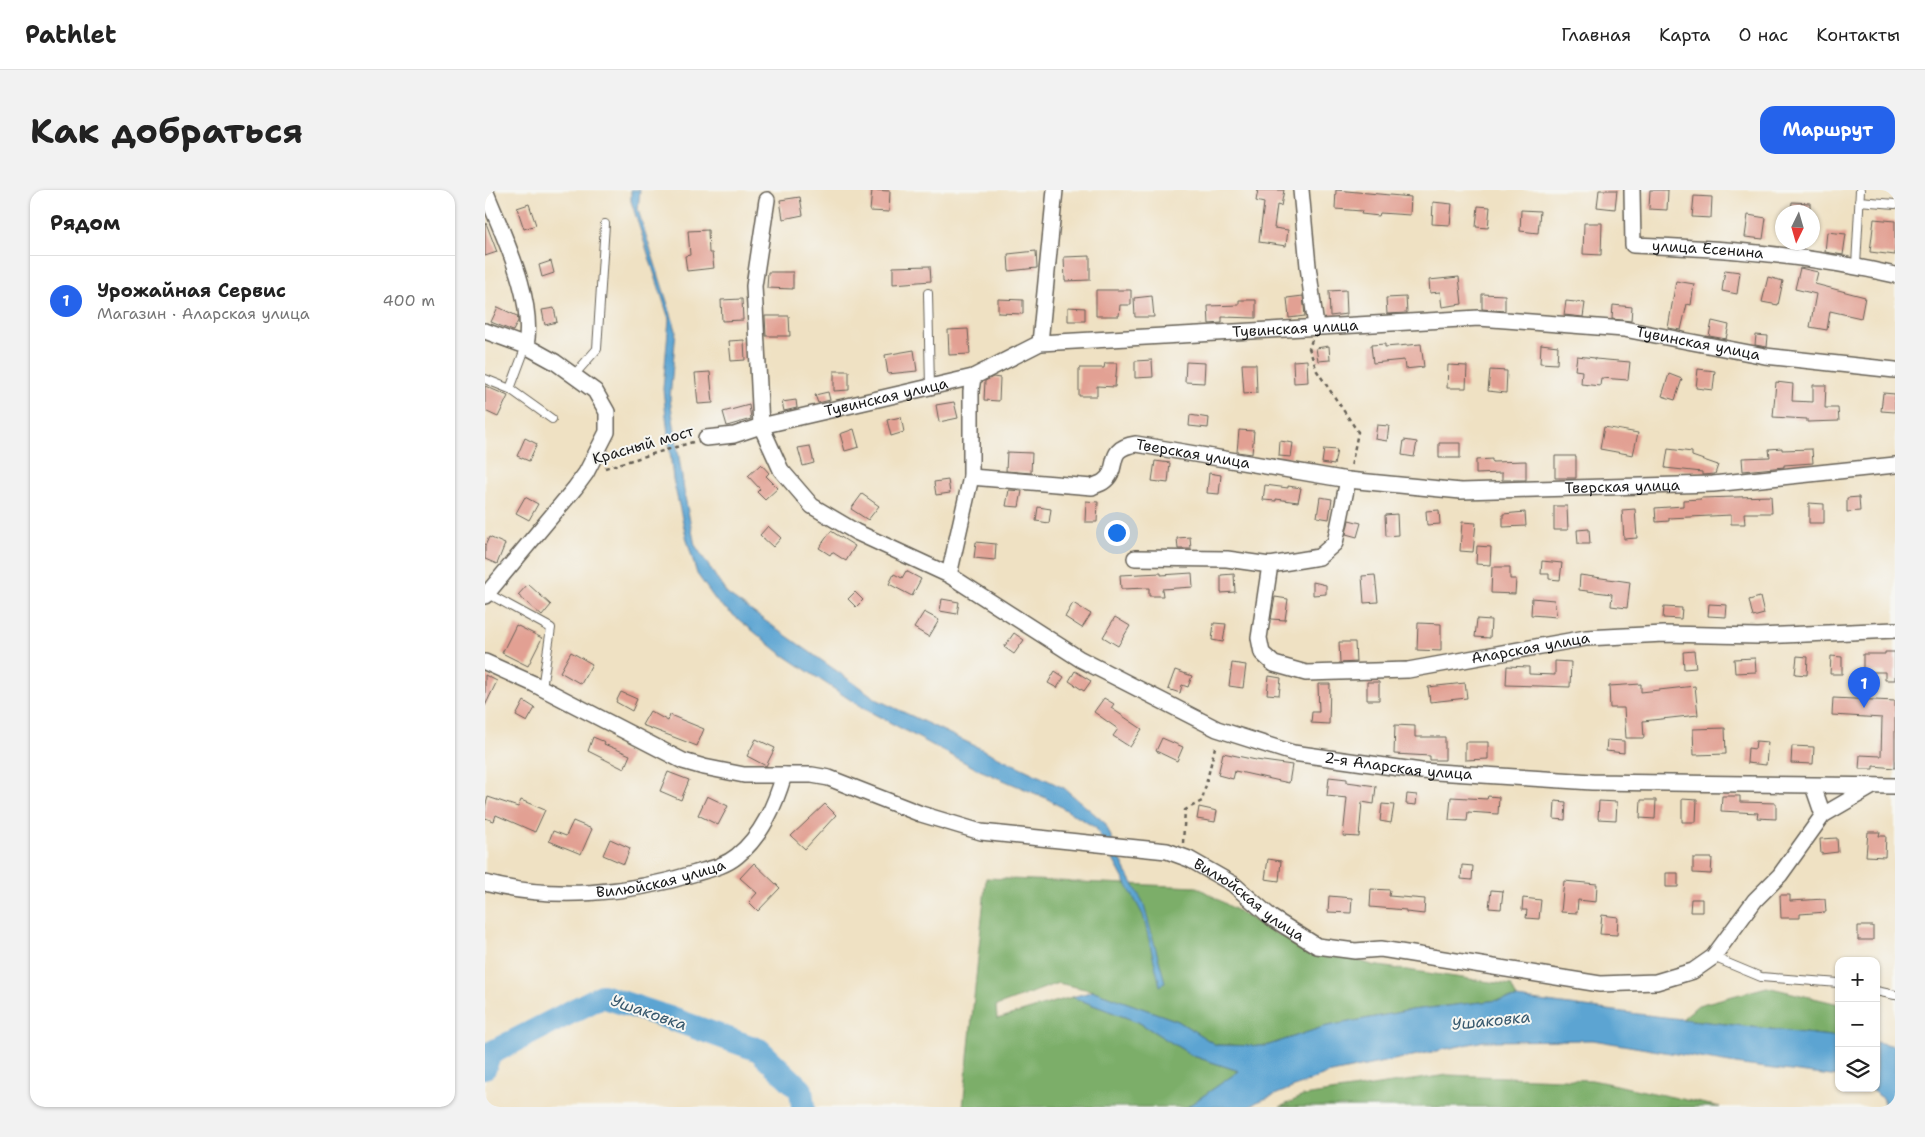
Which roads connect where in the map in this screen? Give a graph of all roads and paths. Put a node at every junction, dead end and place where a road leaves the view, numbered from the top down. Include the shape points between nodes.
1 (485, 190) edge
2 (1055, 190) edge
3 (1301, 190) edge
4 (1632, 190) edge
5 (1860, 190) edge
6 (767, 200) dead end
7 (1859, 201) junction
8 (1895, 204) edge
9 (605, 224) dead end
10 (1855, 266) junction
11 (1895, 275) edge
12 (928, 293) dead end
13 (1316, 327) junction
14 (485, 331) edge
15 (1040, 343) junction
16 (525, 346) junction
17 (1895, 370) edge
18 (574, 375) junction
19 (973, 376) junction
20 (485, 379) edge
21 (930, 387) junction
22 (510, 389) junction
23 (552, 419) dead end
24 (761, 426) junction
25 (707, 438) joint
26 (1895, 465) edge
27 (586, 474) junction
28 (971, 477) junction
29 (1348, 480) junction
30 (1135, 558) dead end
31 (1270, 565) junction
32 (949, 575) junction
33 (486, 594) edge
34 (1895, 630) edge
35 (485, 662) edge
36 (542, 688) junction
37 (1220, 730) junction
38 (784, 775) junction
39 (1813, 786) junction
40 (1873, 786) junction
41 (1895, 786) edge
42 (1823, 815) junction
43 (1182, 856) junction
44 (485, 882) edge
45 (1713, 957) junction
46 (1835, 982) edge
47 (1880, 992) edge
48 (1895, 995) edge

1 - 16 street via 523,289 528,324
2 - 15 street
3 - 13 street
4 - 10 street, улица Есенина via 1633,245 1712,248
5 - 7 lane
6 - 24 street via 753,286
7 - 8 lane
7 - 10 lane
9 - 18 lane via 597,348
10 - 11 street, улица Есенина
12 - 21 lane
13 - 15 street, Тувинская улица
13 - 17 street, Тувинская улица via 1479,318 1624,329 1765,356
13 - 29 path via 1309,348 1317,371 1358,432
14 - 16 street
15 - 19 street, Тувинская улица
16 - 18 street
16 - 22 lane
18 - 27 street via 595,391 607,412 607,432
19 - 21 street, Тувинская улица
19 - 28 street
20 - 22 lane
21 - 24 street, Тувинская улица
22 - 23 lane
24 - 25 street, Тувинская улица via 734,435
24 - 32 street, 2-я Аларская улица via 781,470 812,506 856,532
25 - 27 path, Красный мост
26 - 29 street, Тверская улица via 1713,484 1481,491
27 - 33 street
28 - 29 street, Тверская улица via 1092,487 1111,473 1115,454 1124,445 1136,444
28 - 32 street
29 - 31 street via 1335,543 1319,557
30 - 31 street via 1227,559
31 - 34 street, Аларская улица via 1259,638 1261,653 1274,664 1306,674 1408,670 1586,638
32 - 37 street, 2-я Аларская улица via 1080,659
33 - 36 lane via 551,628
35 - 36 street, Вилюйская улица
36 - 38 street, Вилюйская улица via 683,761 744,775
37 - 39 street, 2-я Аларская улица via 1293,753 1421,771 1592,782
37 - 43 path via 1203,801 1185,810
38 - 43 street, Вилюйская улица via 829,778 921,814 981,832 1151,848
38 - 44 street, Вилюйская улица via 767,819 750,845 727,864 676,880 606,891 542,893
39 - 40 street, 2-я Аларская улица
39 - 42 street
40 - 41 street, 2-я Аларская улица
40 - 42 street
42 - 45 street, Вилюйская улица via 1780,875 1755,900
43 - 45 street, Вилюйская улица via 1233,884 1272,918 1317,946 1355,951 1381,949 1600,984 1657,982 1693,971
45 - 46 lane via 1761,977
47 - 48 lane

